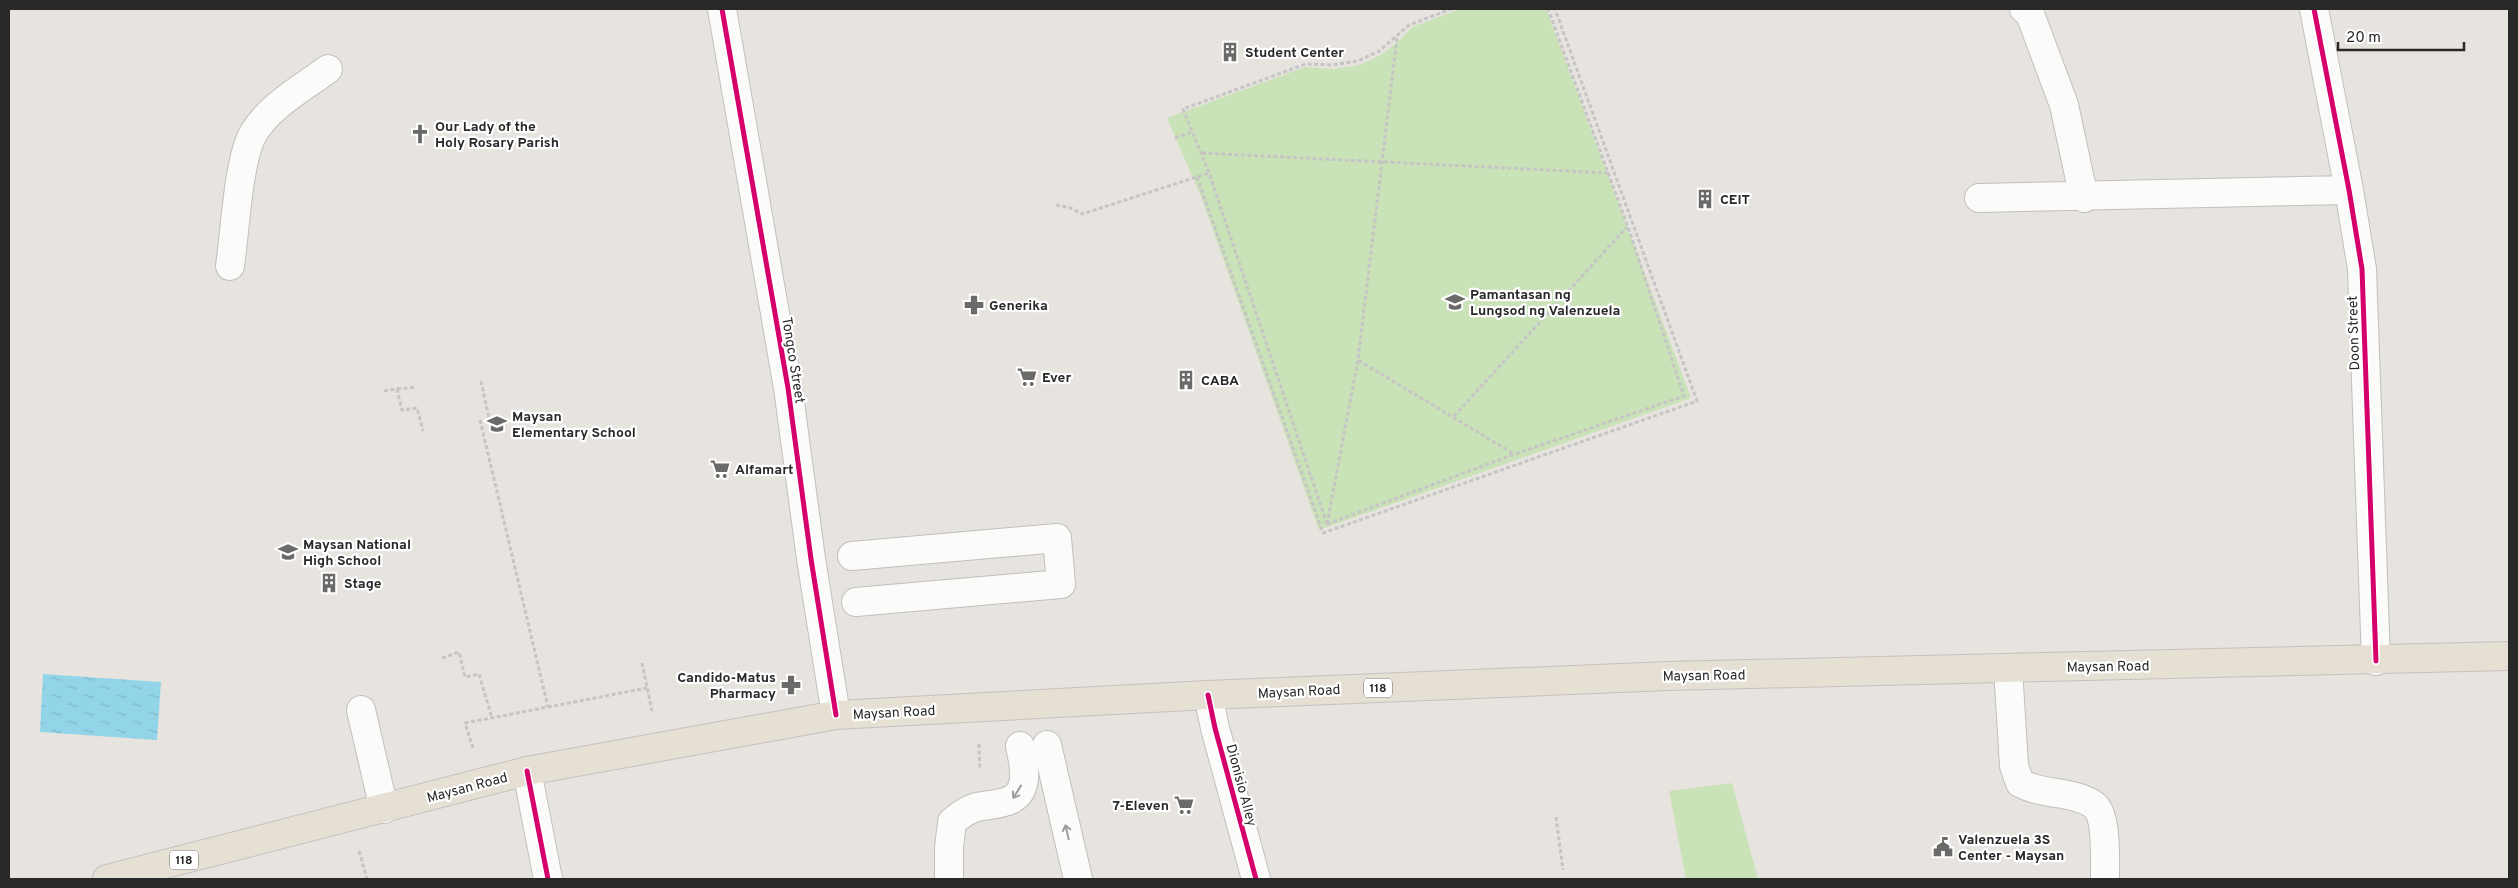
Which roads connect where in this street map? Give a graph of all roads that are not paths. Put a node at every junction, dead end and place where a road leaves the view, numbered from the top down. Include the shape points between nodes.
1 (722, 9) edge
2 (2024, 9) edge
3 (2314, 9) edge
4 (328, 69) dead end
5 (2349, 190) junction
6 (1979, 198) dead end
7 (2084, 198) junction
8 (230, 266) dead end
9 (1059, 560) joint
10 (2509, 656) edge
11 (2376, 660) junction
12 (2008, 668) junction
13 (1208, 696) junction
14 (362, 710) dead end
15 (836, 715) junction
16 (1047, 745) dead end
17 (1020, 746) dead end
18 (527, 771) junction
19 (384, 809) junction
20 (107, 879) edge
21 (548, 879) edge
22 (950, 879) edge
23 (1078, 879) edge
24 (1256, 879) edge
25 (2105, 879) edge

1 - 15 street, Tongco Street via 788,388
2 - 7 street via 2030,14 2064,105
3 - 5 street, Doon Street
4 - 8 street via 275,108 253,134 244,165
5 - 7 street
5 - 11 street, Doon Street via 2362,270
6 - 7 street
9 - 9 street via 1061,584 854,579 1057,538
10 - 11 main road, Maysan Road / 118
11 - 12 main road, Maysan Road / 118
12 - 13 main road, Maysan Road / 118 via 1668,676
12 - 25 street via 2014,766 2020,783 2036,791 2087,800 2096,807 2101,814
13 - 15 main road, Maysan Road / 118
13 - 24 street, Dionisio Alley
14 - 19 street
15 - 18 main road, Maysan Road / 118
23 -> 16 street
17 -> 22 street via 1024,778 1015,798 1006,803 965,811 952,822
18 - 19 main road, Maysan Road / 118
18 - 21 street
19 - 20 main road, Maysan Road / 118

